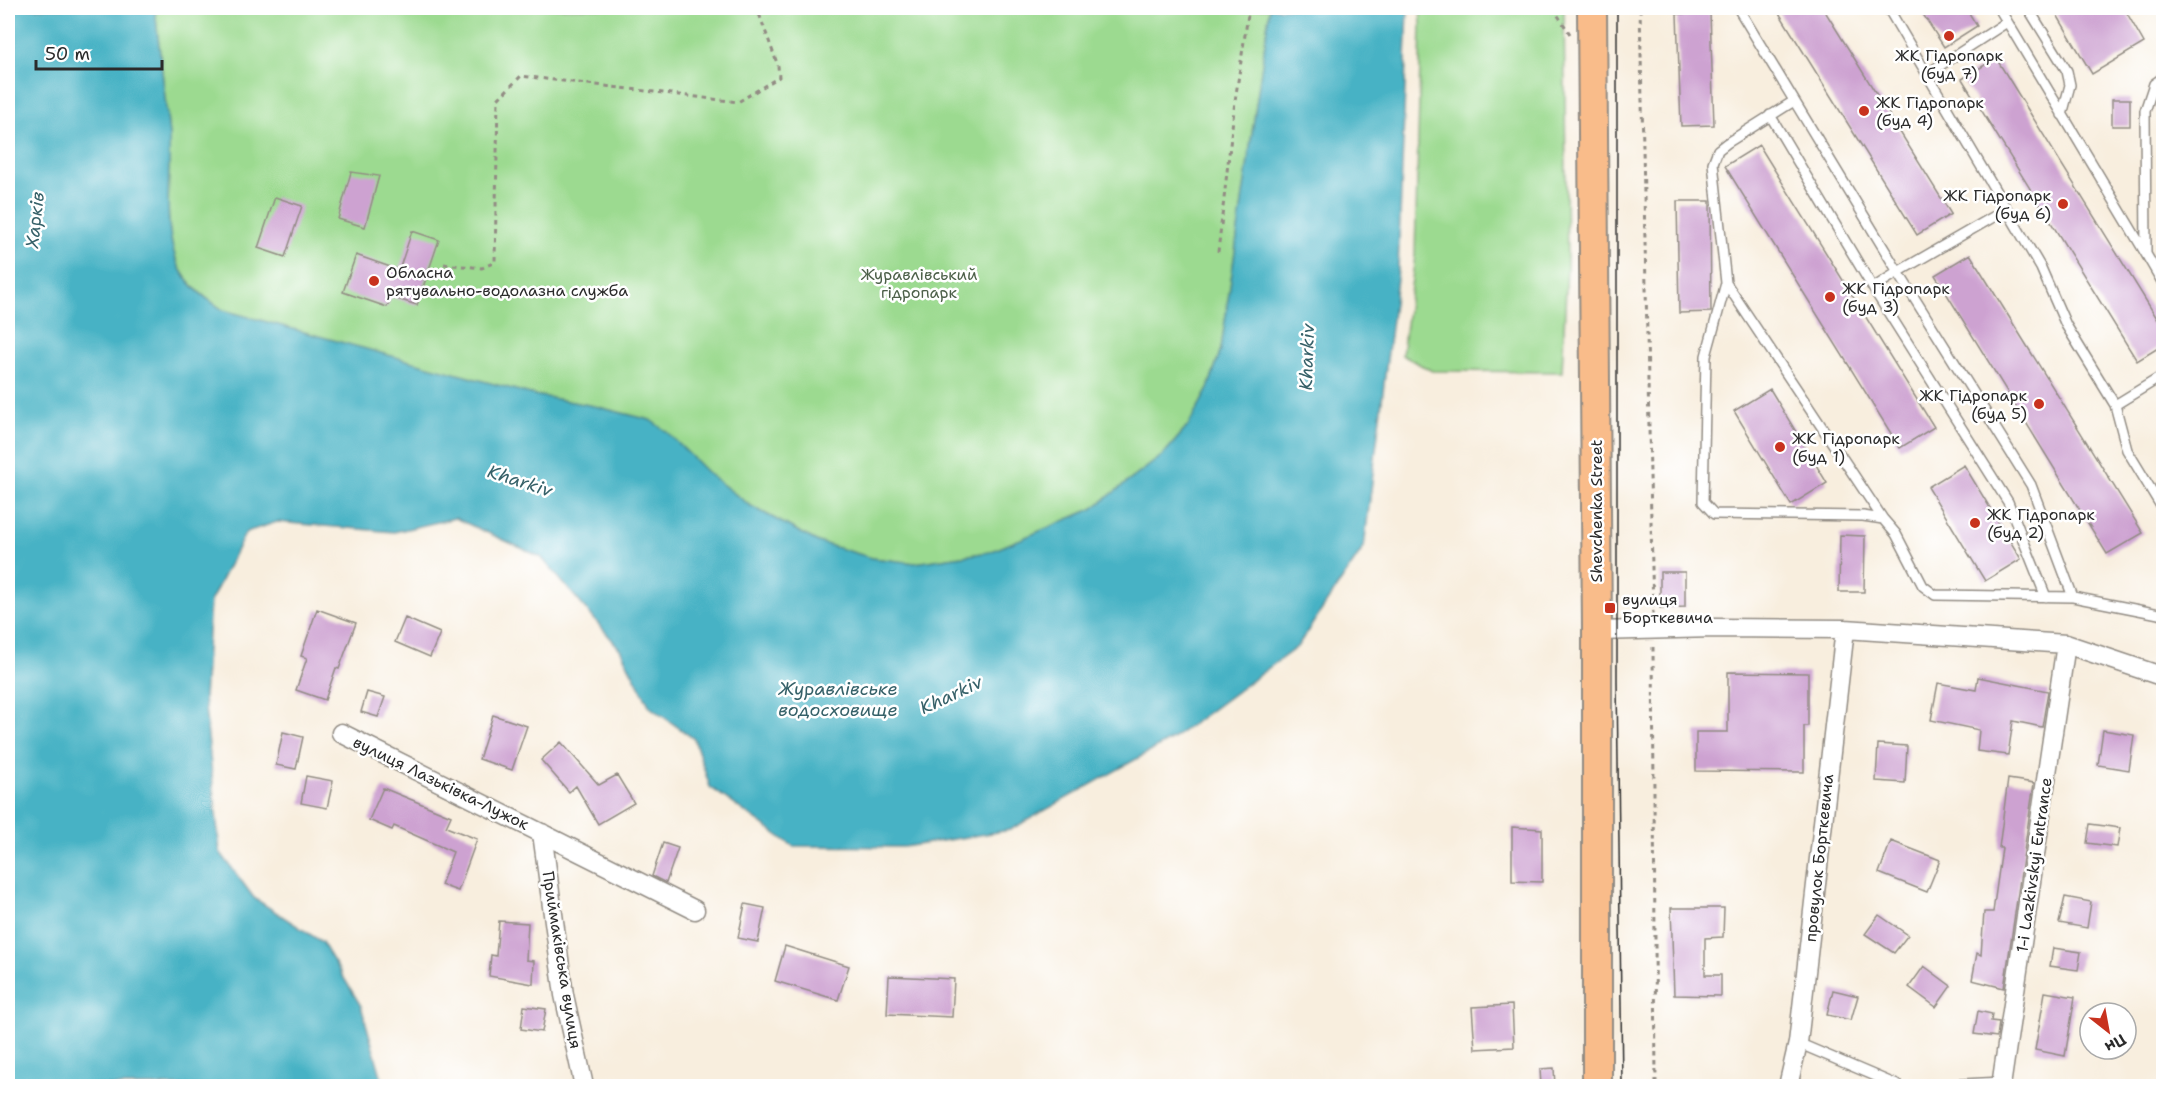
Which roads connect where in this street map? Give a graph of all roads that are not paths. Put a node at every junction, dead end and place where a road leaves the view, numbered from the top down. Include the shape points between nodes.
1 (1592, 8) edge
2 (1738, 8) edge
3 (1888, 8) edge
4 (1999, 8) edge
5 (2028, 8) edge
6 (2007, 22) junction
7 (1927, 74) junction
8 (2163, 77) edge
9 (1794, 100) junction
10 (1770, 115) junction
11 (2062, 115) junction
12 (2007, 209) junction
13 (2146, 254) junction
14 (1898, 272) junction
15 (1726, 283) junction
16 (2163, 285) edge
17 (1873, 288) junction
18 (2163, 375) edge
19 (2115, 405) junction
20 (2163, 511) edge
21 (1883, 519) junction
22 (2046, 597) junction
23 (2073, 597) junction
24 (2163, 615) edge
25 (1845, 629) junction
26 (1597, 631) junction
27 (2066, 644) junction
28 (2163, 677) edge
29 (341, 733) dead end
30 (542, 833) junction
31 (695, 910) dead end
32 (1798, 1043) junction
33 (2001, 1084) edge
34 (584, 1086) edge
35 (1597, 1086) edge
36 (1788, 1086) edge
37 (1899, 1086) edge
38 (1925, 1086) edge

1 - 26 main road, Shevchenka Street
2 - 9 lane
3 - 7 lane
4 - 6 lane
5 - 11 lane via 2067,71 2070,85
6 - 7 lane
6 - 11 lane
7 - 12 lane
8 - 13 lane via 2154,84 2145,111
9 - 10 lane
9 - 14 lane
10 - 15 lane via 1718,150 1713,164
10 - 17 lane
11 - 13 lane
12 - 14 lane
12 - 19 lane via 2041,268 2066,325
13 - 16 lane
14 - 17 lane
14 - 23 lane via 2031,484
15 - 21 lane
15 - 21 lane via 1706,356 1703,502 1714,514
17 - 22 lane via 2008,502
18 - 19 lane
19 - 20 lane via 2127,450
21 - 22 lane via 1896,534 1923,586 1935,595
22 - 23 lane
23 - 24 lane
25 - 26 street
25 - 27 street
25 - 32 street, провулок Борткевича
26 - 35 main road, Shevchenka Street
27 - 28 street
27 - 33 street, 1-i Lazkivskyi Entrance
29 - 30 street, вулиця Лазьківка-Лужок
30 - 31 street, вулиця Лазьківка-Лужок
30 - 34 street, Приймаківська вулиця via 564,995
32 - 36 street, провулок Борткевича
32 - 37 lane
33 - 38 lane

